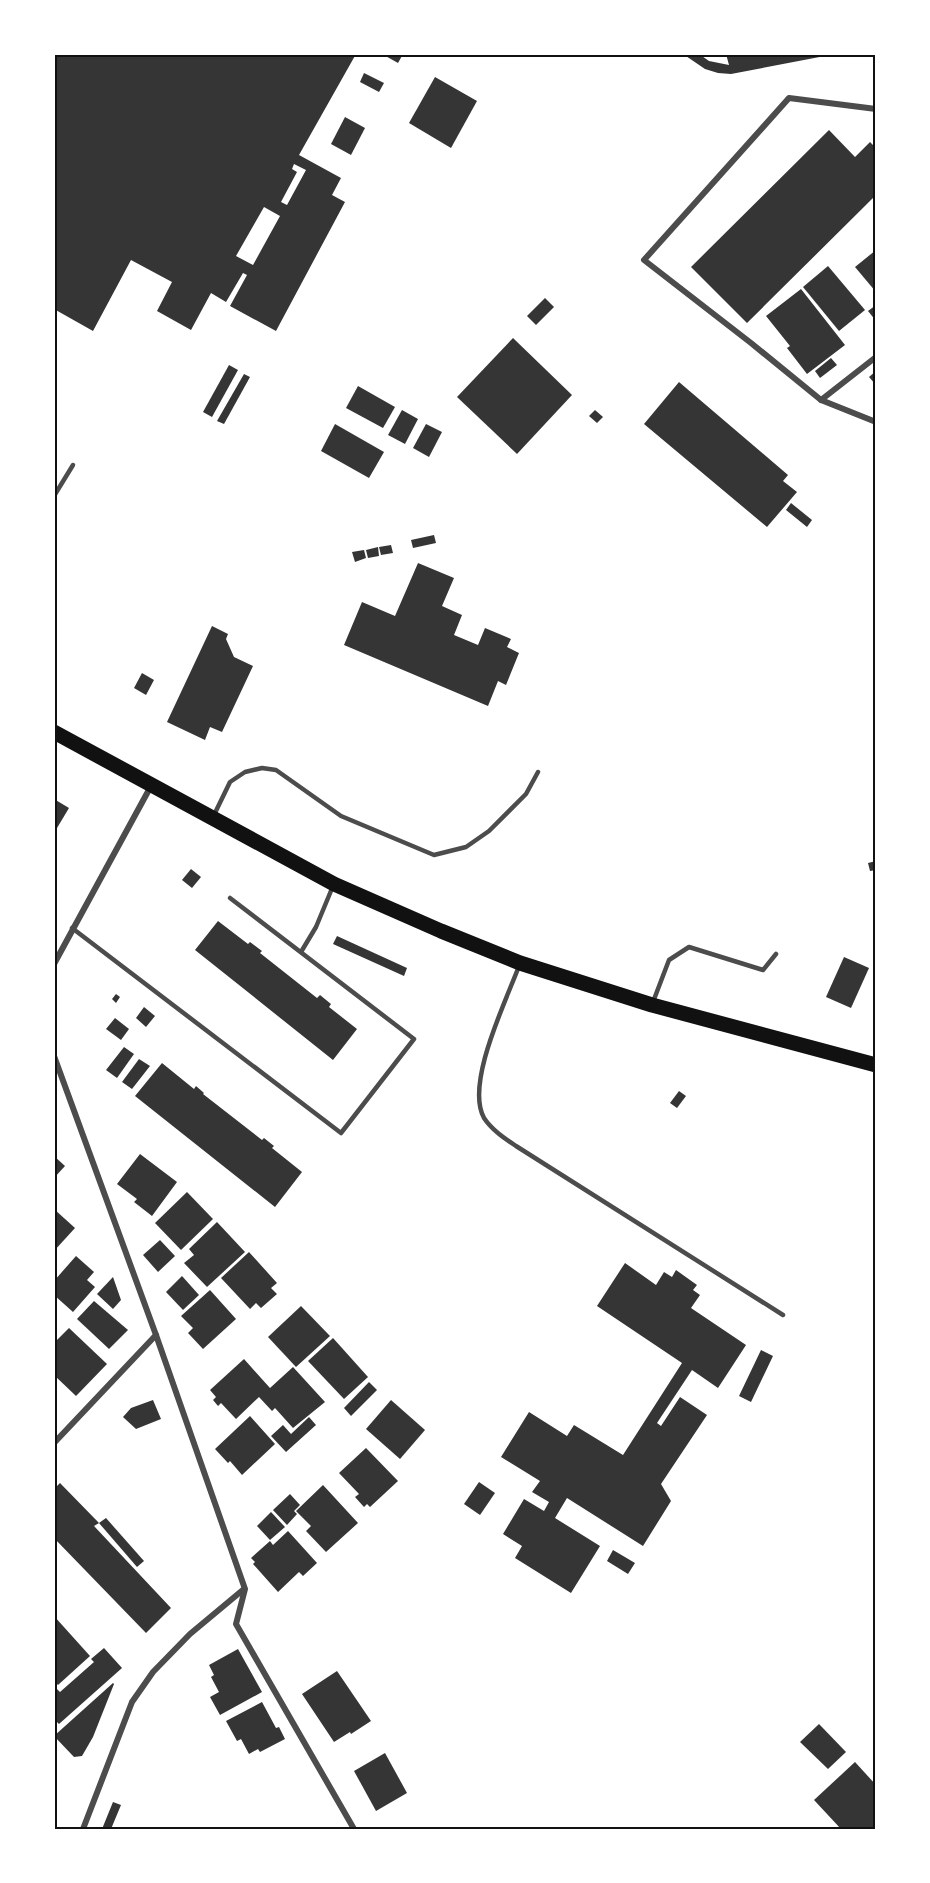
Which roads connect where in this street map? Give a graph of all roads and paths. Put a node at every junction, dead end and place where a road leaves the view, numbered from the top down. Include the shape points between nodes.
1 (876, 109) edge
2 (876, 357) edge
3 (821, 400) junction
4 (876, 422) edge
5 (73, 465) dead end
6 (54, 496) edge
7 (54, 732) edge
8 (538, 772) dead end
9 (151, 786) junction
10 (213, 818) junction
11 (334, 884) junction
12 (230, 898) dead end
13 (72, 928) junction
14 (301, 952) junction
15 (776, 954) dead end
16 (520, 963) junction
17 (54, 964) edge
18 (652, 1005) junction
19 (54, 1056) edge
20 (876, 1065) edge
21 (783, 1315) dead end
22 (156, 1335) junction
23 (54, 1443) edge
24 (245, 1588) junction
25 (84, 1829) edge
26 (354, 1829) edge

1 - 3 street via 789,98 644,260
2 - 3 street
3 - 4 street
5 - 6 lane
7 - 9 main road
8 - 10 lane via 526,794 489,831 466,847 434,855 341,816 276,770 245,772 230,782
9 - 10 main road
9 - 13 street
10 - 11 main road
11 - 14 lane
11 - 16 main road
12 - 14 lane
13 - 14 lane via 341,1133 414,1039
13 - 17 street
15 - 18 lane via 763,970 689,947 669,960
16 - 18 main road
16 - 21 lane via 484,1058 479,1082 483,1116 495,1131 516,1146
18 - 20 main road
19 - 22 street
22 - 23 street
22 - 24 street
24 - 25 street via 160,1664 132,1702
24 - 26 street via 236,1624

